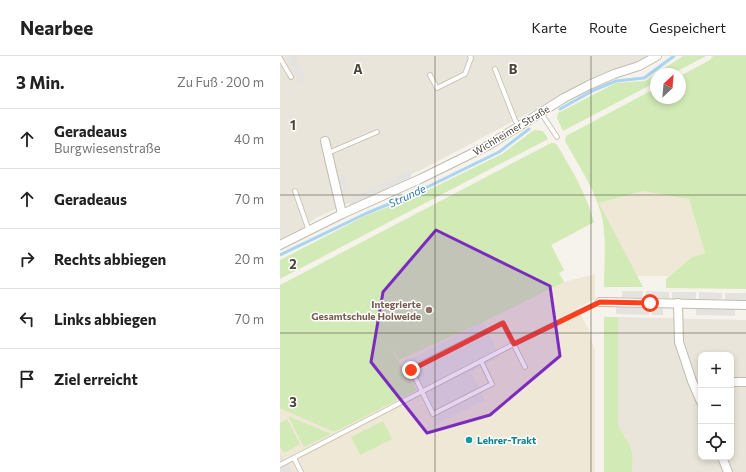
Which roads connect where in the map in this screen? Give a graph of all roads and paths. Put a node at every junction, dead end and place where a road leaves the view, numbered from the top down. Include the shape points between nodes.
1 (470, 56) edge
2 (657, 56) edge
3 (280, 58) edge
4 (495, 69) dead end
5 (430, 75) dead end
6 (291, 77) dead end
7 (540, 112) junction
8 (519, 126) junction
9 (377, 132) dead end
10 (557, 137) dead end
11 (325, 141) dead end
12 (328, 152) junction
13 (295, 191) dead end
14 (342, 214) junction
15 (309, 231) junction
16 (280, 245) edge
17 (600, 302) joint
18 (678, 303) junction
19 (746, 305) edge
20 (514, 344) junction
21 (481, 362) junction
22 (525, 367) dead end
23 (692, 381) junction
24 (698, 382) edge
25 (734, 382) edge
26 (746, 382) edge
27 (422, 392) junction
28 (698, 394) edge
29 (294, 458) junction
30 (723, 460) edge
31 (280, 465) edge
32 (301, 472) edge
33 (728, 472) edge

1 - 5 lane via 465,74 437,88
2 - 7 street, Wichheimer Straße via 639,66 590,85
3 - 6 lane
4 - 8 lane
7 - 8 street, Wichheimer Straße
7 - 10 lane
8 - 14 street, Wichheimer Straße via 489,145
9 - 12 lane
11 - 12 street
12 - 14 street
13 - 15 lane
14 - 15 street, Wichheimer Straße
15 - 16 street, Wichheimer Straße
17 - 18 street
17 - 20 lane
18 - 19 street
18 - 23 street via 679,342
20 - 21 lane
20 - 22 lane
20 - 27 lane via 503,323 411,370
21 - 27 lane
21 - 27 lane via 492,384 433,414
23 - 24 street
23 - 28 street
25 - 26 street
27 - 29 lane
29 - 31 lane
29 - 32 lane
30 - 33 street

